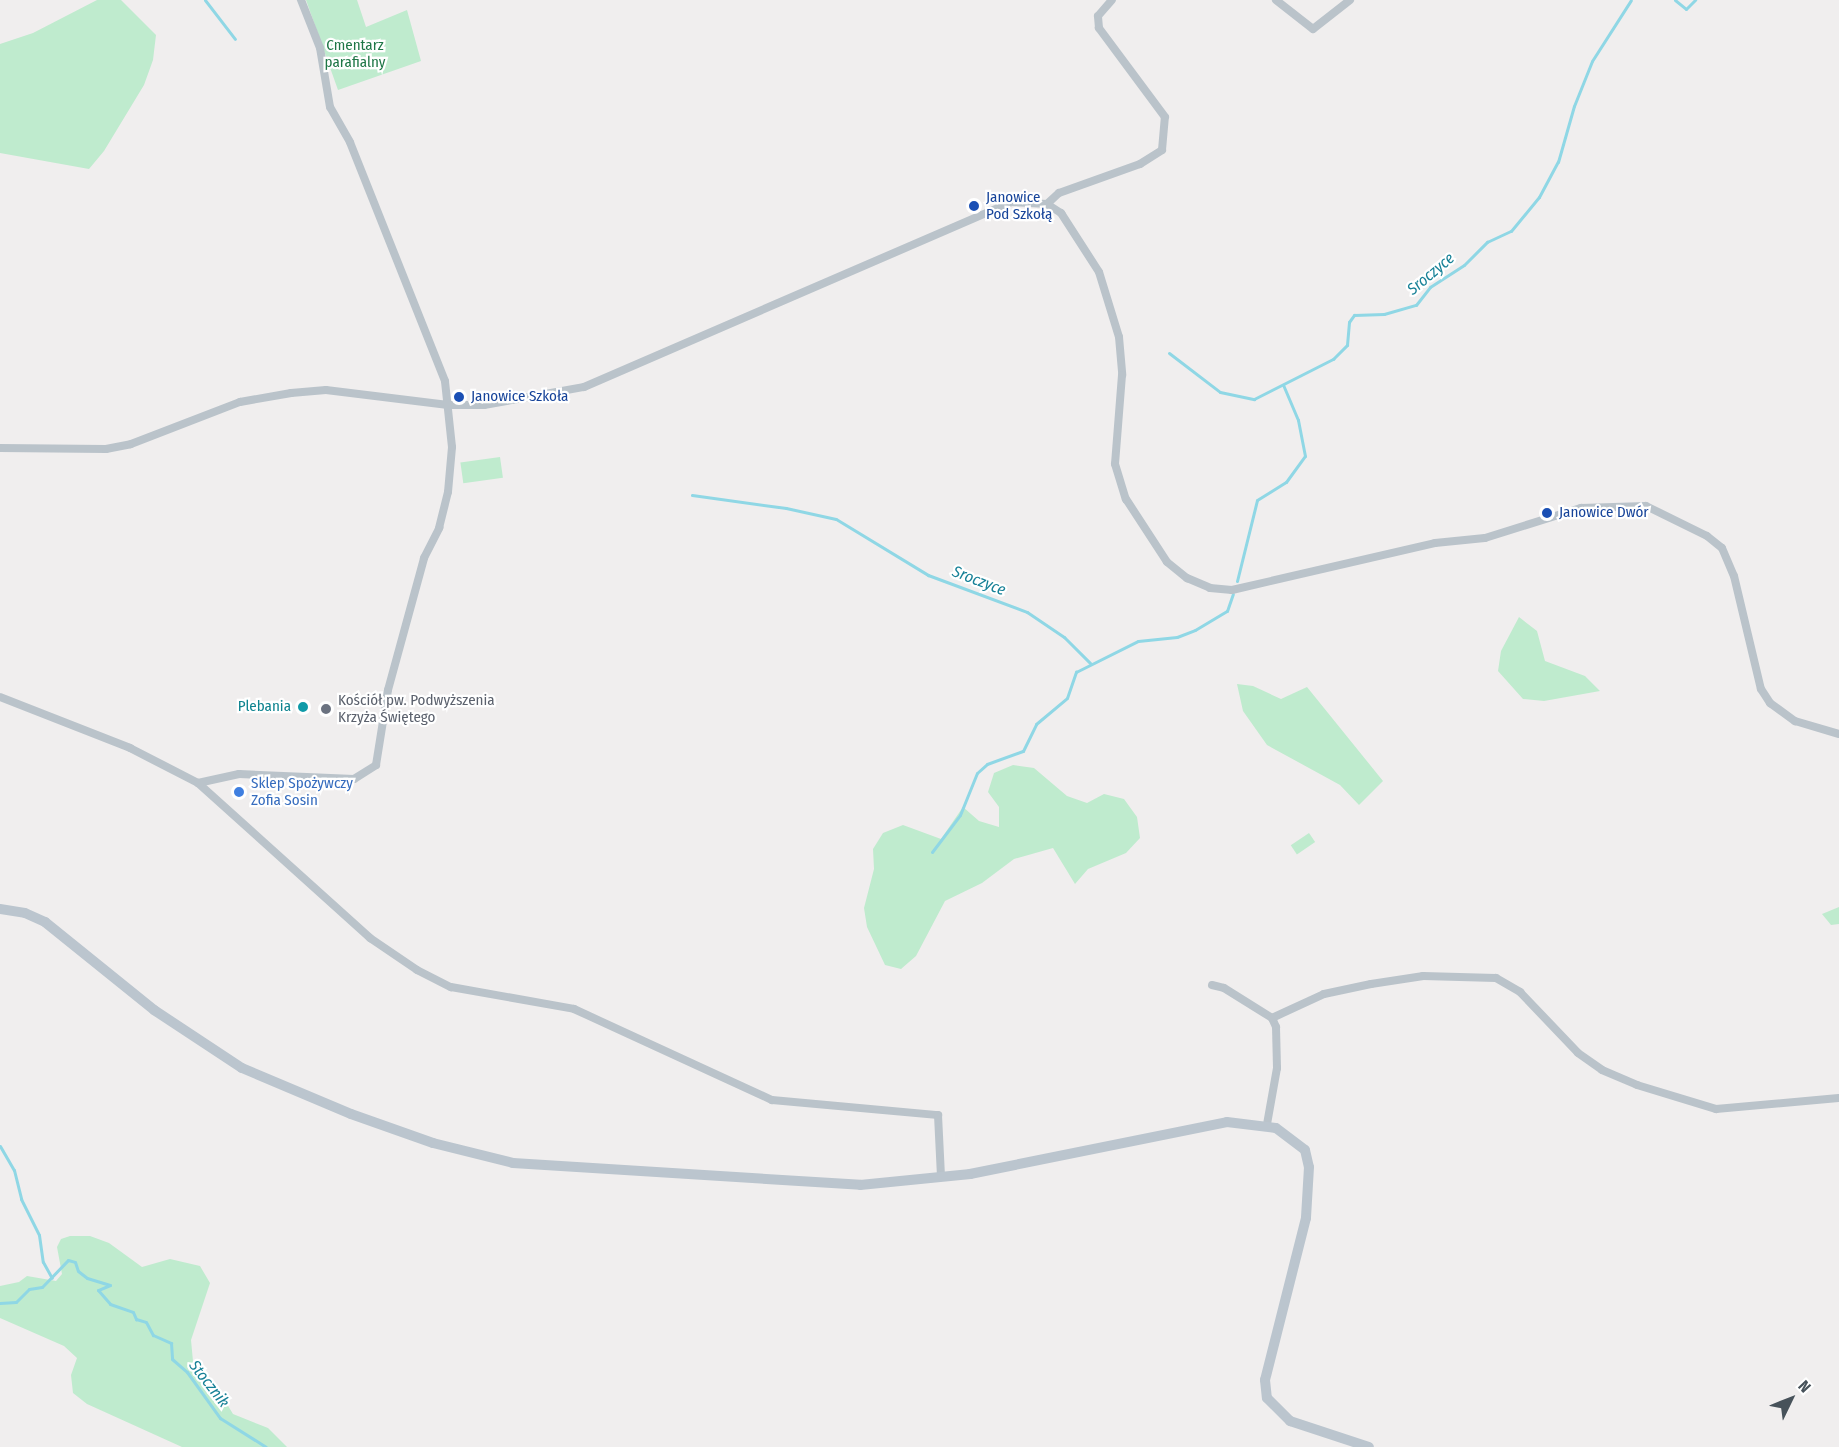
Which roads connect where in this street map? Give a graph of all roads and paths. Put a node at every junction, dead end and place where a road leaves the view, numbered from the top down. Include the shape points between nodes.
1 (300, 0) edge
2 (1112, 0) edge
3 (1275, 0) edge
4 (1350, 0) edge
5 (1047, 204) junction
6 (448, 405) junction
7 (0, 448) edge
8 (0, 697) edge
9 (1839, 734) edge
10 (198, 783) junction
11 (0, 909) edge
12 (1212, 985) dead end
13 (1272, 1018) junction
14 (1839, 1098) edge
15 (1267, 1124) junction
16 (941, 1177) junction
17 (1370, 1447) edge

1 - 6 street via 320,48 330,107 350,142 441,371
2 - 5 street via 1098,16 1099,28 1166,117 1162,150 1140,164 1059,194
3 - 4 street via 1313,29
5 - 6 street via 1011,202 584,387 484,405
5 - 9 street via 1061,213 1099,272 1116,326 1122,375 1115,464 1126,499 1167,562 1187,578 1210,588 1243,588 1435,543 1485,538 1581,508 1647,506 1707,536 1722,548 1734,576 1761,689 1770,704 1795,721
6 - 7 street via 326,390 291,393 240,402 130,444 106,449
6 - 10 street via 452,447 448,492 439,528 424,558 388,690 376,765 354,779 239,774
8 - 10 street via 130,748
10 - 16 street via 370,938 417,970 451,987 574,1009 772,1100 938,1115
11 - 16 street via 25,913 45,922 154,1010 242,1068 351,1114 442,1146 513,1163 805,1184 860,1185
12 - 13 street via 1224,988
13 - 14 street via 1324,994 1371,984 1422,976 1496,978 1520,992 1578,1053 1602,1070 1637,1085 1716,1108
13 - 15 street via 1277,1068
15 - 16 street via 1209,1125
15 - 17 street via 1305,1150 1310,1167 1306,1218 1264,1380 1267,1398 1290,1420

